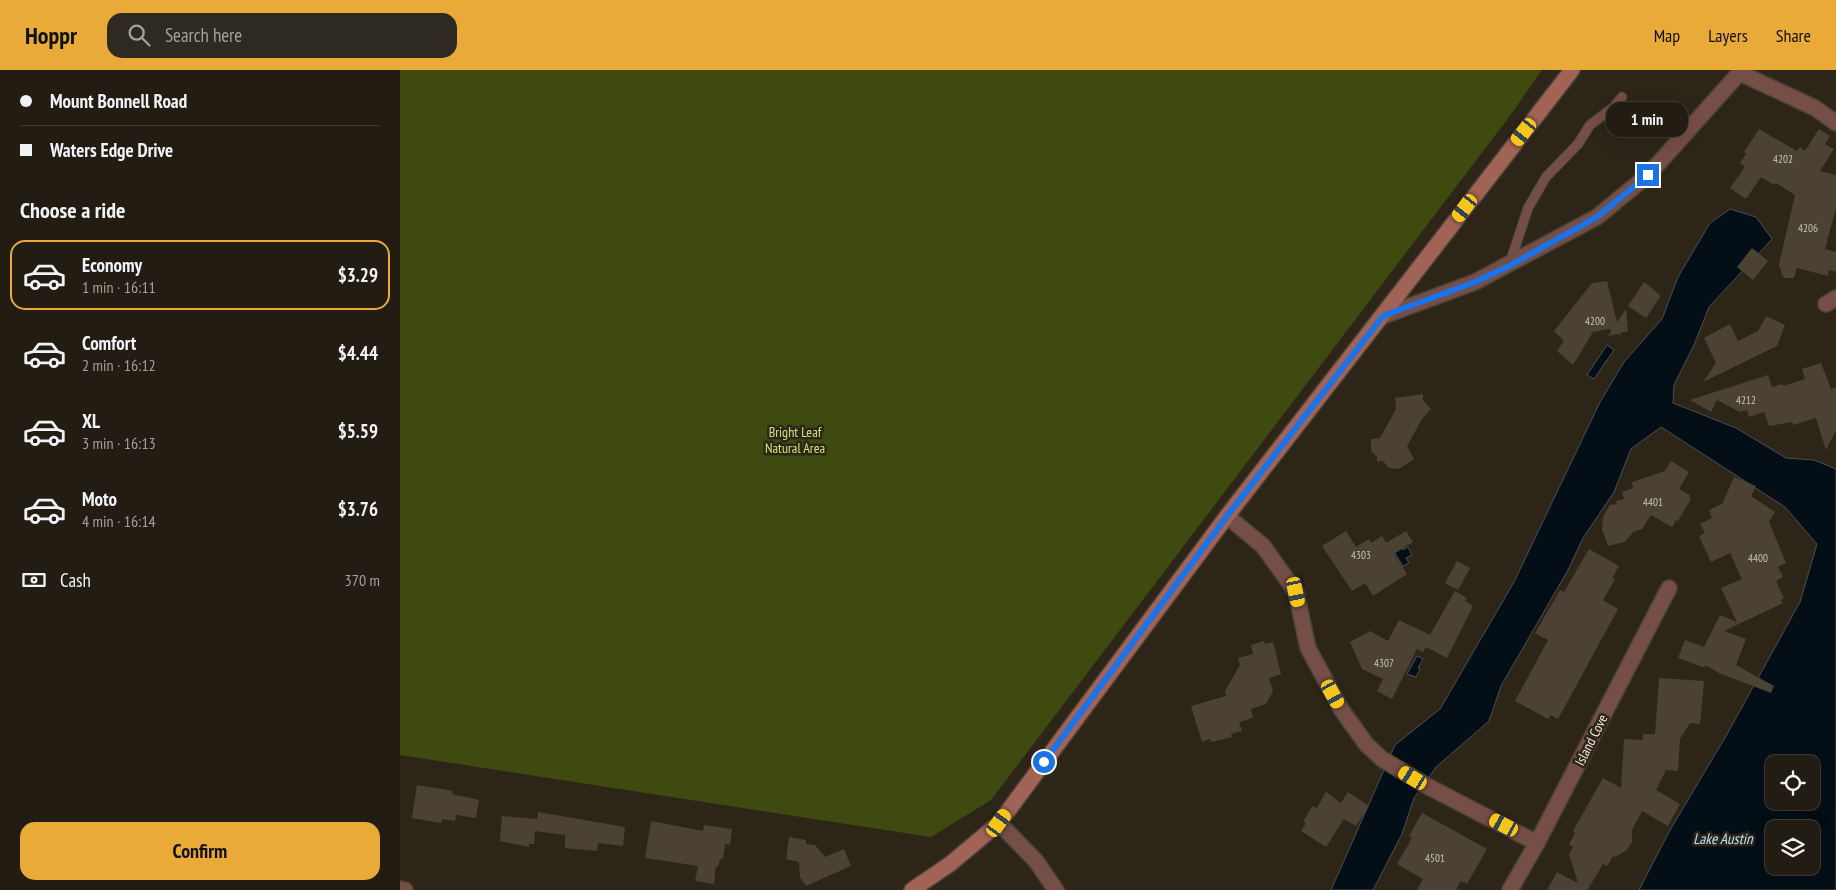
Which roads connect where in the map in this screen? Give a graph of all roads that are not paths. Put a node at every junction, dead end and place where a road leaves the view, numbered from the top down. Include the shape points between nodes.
1 (1572, 70) edge
2 (1741, 72) edge
3 (1622, 97) dead end
4 (1836, 123) edge
5 (1509, 266) junction
6 (1383, 316) junction
7 (1227, 516) junction
8 (1670, 588) dead end
9 (999, 823) junction
10 (1537, 843) junction
11 (400, 889) edge
12 (405, 890) edge
13 (912, 890) edge
14 (1056, 890) edge
15 (1510, 890) edge

1 - 6 street
2 - 4 street via 1815,108
2 - 5 street via 1648,175 1597,217
3 - 5 lane via 1590,125 1578,144 1546,178 1528,208
5 - 6 street
6 - 7 street
7 - 9 street
7 - 10 street via 1263,546 1296,592 1308,648 1341,709 1366,744 1382,759 1429,787
8 - 10 street, Island Cove
9 - 13 street via 950,864
9 - 14 street via 1036,861
10 - 15 street, Island Cove
11 - 12 street

